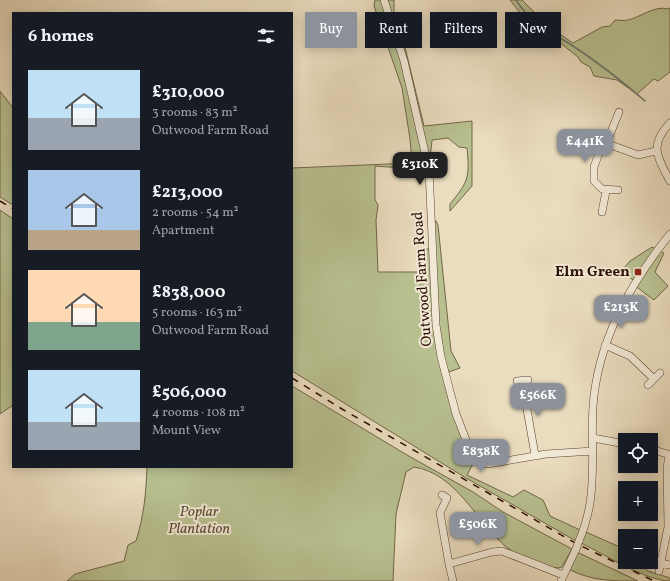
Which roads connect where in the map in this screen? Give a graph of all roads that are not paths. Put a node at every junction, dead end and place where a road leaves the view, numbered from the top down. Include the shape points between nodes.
1 (384, 0) edge
2 (619, 112) dead end
3 (670, 123) edge
4 (604, 142) junction
5 (656, 151) junction
6 (670, 181) edge
7 (618, 190) dead end
8 (606, 191) junction
9 (602, 212) dead end
10 (670, 234) edge
11 (605, 346) junction
12 (660, 373) dead end
13 (654, 379) junction
14 (522, 381) dead end
15 (648, 385) dead end
16 (593, 435) junction
17 (618, 442) edge
18 (593, 451) junction
19 (658, 451) edge
20 (669, 454) edge
21 (535, 455) junction
22 (447, 497) dead end
23 (661, 563) junction
24 (449, 564) junction
25 (670, 565) edge
26 (659, 571) dead end
27 (562, 578) edge
28 (453, 581) edge

1 - 21 street, Outwood Farm Road via 404,61 428,170 436,325 441,357 456,414 474,459 478,462 488,464
2 - 4 street via 609,137
3 - 5 street via 659,136
4 - 5 street via 638,155
4 - 8 street via 593,175 599,186
5 - 6 street
7 - 8 street
8 - 9 street
10 - 11 street via 625,300 614,320
11 - 13 street via 630,356
11 - 16 street via 594,394
12 - 13 street
13 - 15 street
14 - 21 street
16 - 17 street
16 - 18 street
18 - 21 street, Outwood Farm Road
18 - 27 street, bridge via 590,503 579,541
19 - 20 street
20 - 23 street via 668,527
22 - 24 street via 440,513
23 - 25 street
23 - 26 street
24 - 27 street via 502,551
24 - 28 street

